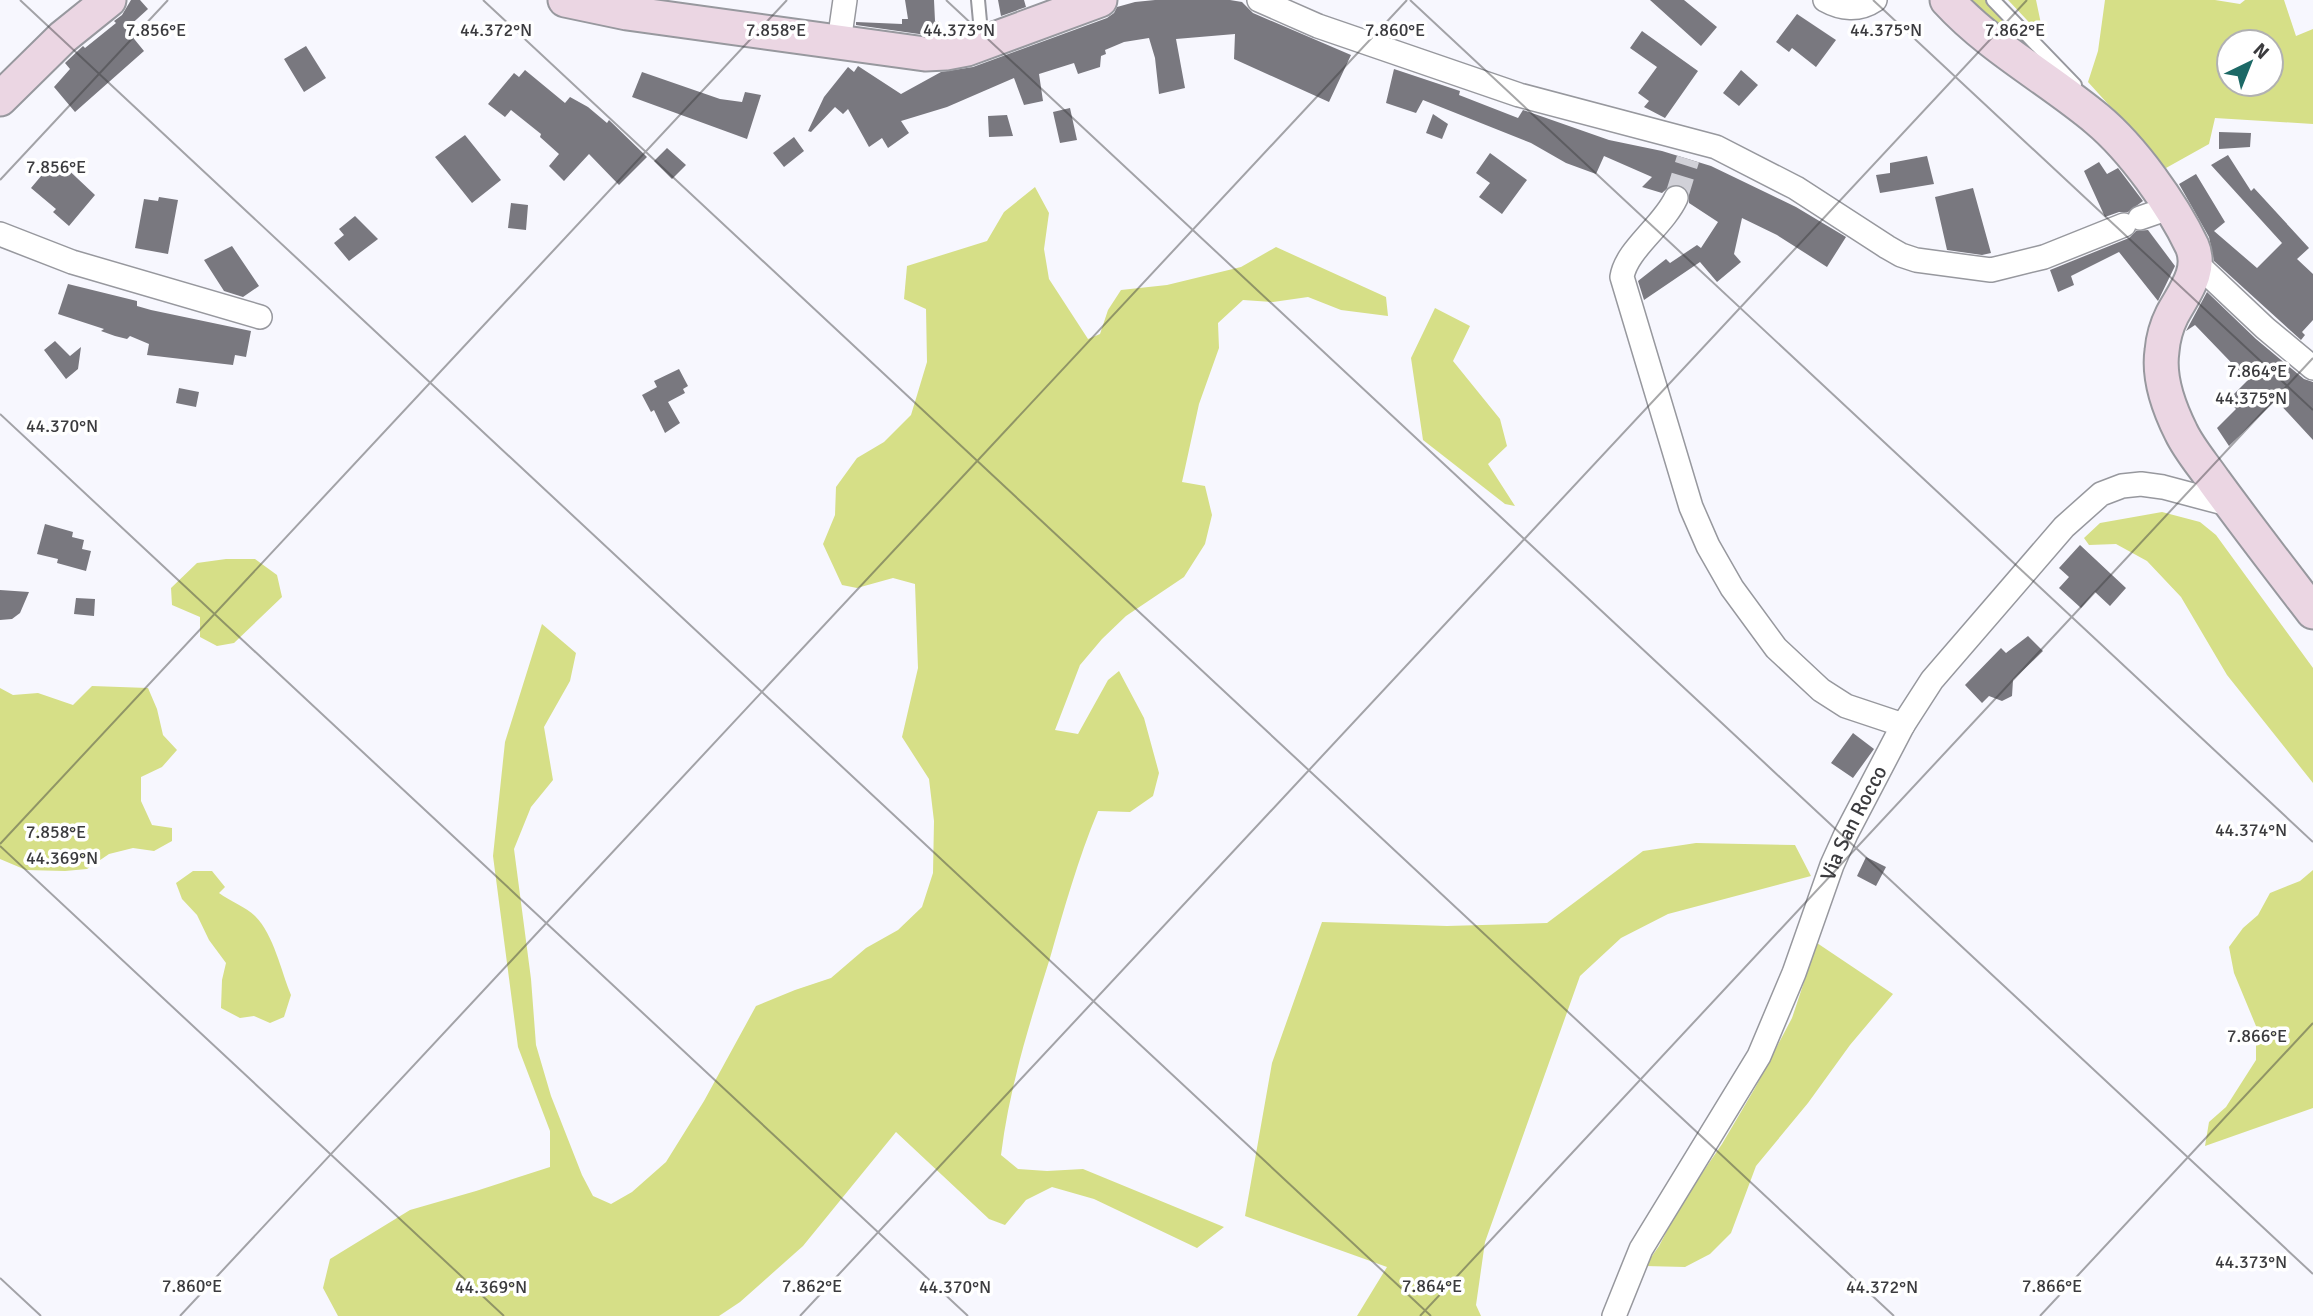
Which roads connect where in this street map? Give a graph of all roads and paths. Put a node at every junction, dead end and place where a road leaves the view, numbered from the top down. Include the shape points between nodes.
1 (565, 0) edge
2 (845, 0) edge
3 (978, 0) edge
4 (1100, 0) edge
5 (1259, 0) edge
6 (1825, 0) edge
7 (1875, 0) edge
8 (1947, 0) edge
9 (1993, 0) edge
10 (102, 11) edge
11 (839, 42) junction
12 (982, 43) junction
13 (0, 99) edge
14 (2098, 120) junction
15 (1676, 198) tunnel mouth
16 (2144, 217) junction
17 (0, 234) edge
18 (2196, 262) junction
19 (260, 317) dead end
20 (2313, 368) edge
21 (2231, 505) junction
22 (2313, 612) edge
23 (1903, 725) junction
24 (1614, 1316) edge

1 - 11 main road
2 - 11 street
3 - 12 lane
4 - 12 main road
5 - 16 street via 1339,34 1519,95 1691,149 1716,147 1796,188 1886,247 1916,260 1991,270 2044,257
6 - 7 street via 1856,8
8 - 14 main road via 1996,46
9 - 14 lane via 2073,82
10 - 13 main road via 63,37
11 - 12 main road via 925,54
14 - 16 main road via 2138,162
15 - 23 street via 1626,261 1622,277 1708,546 1732,588 1776,648 1800,672 1846,706
16 - 18 main road via 2193,249
17 - 19 street via 72,262
18 - 20 street
18 - 21 main road via 2166,333 2162,371 2182,436
21 - 22 main road
21 - 23 street, Via San Rocco via 2141,484 2101,494 2064,527 1974,629
23 - 24 street, Via San Rocco via 1832,865 1759,1056 1641,1249

